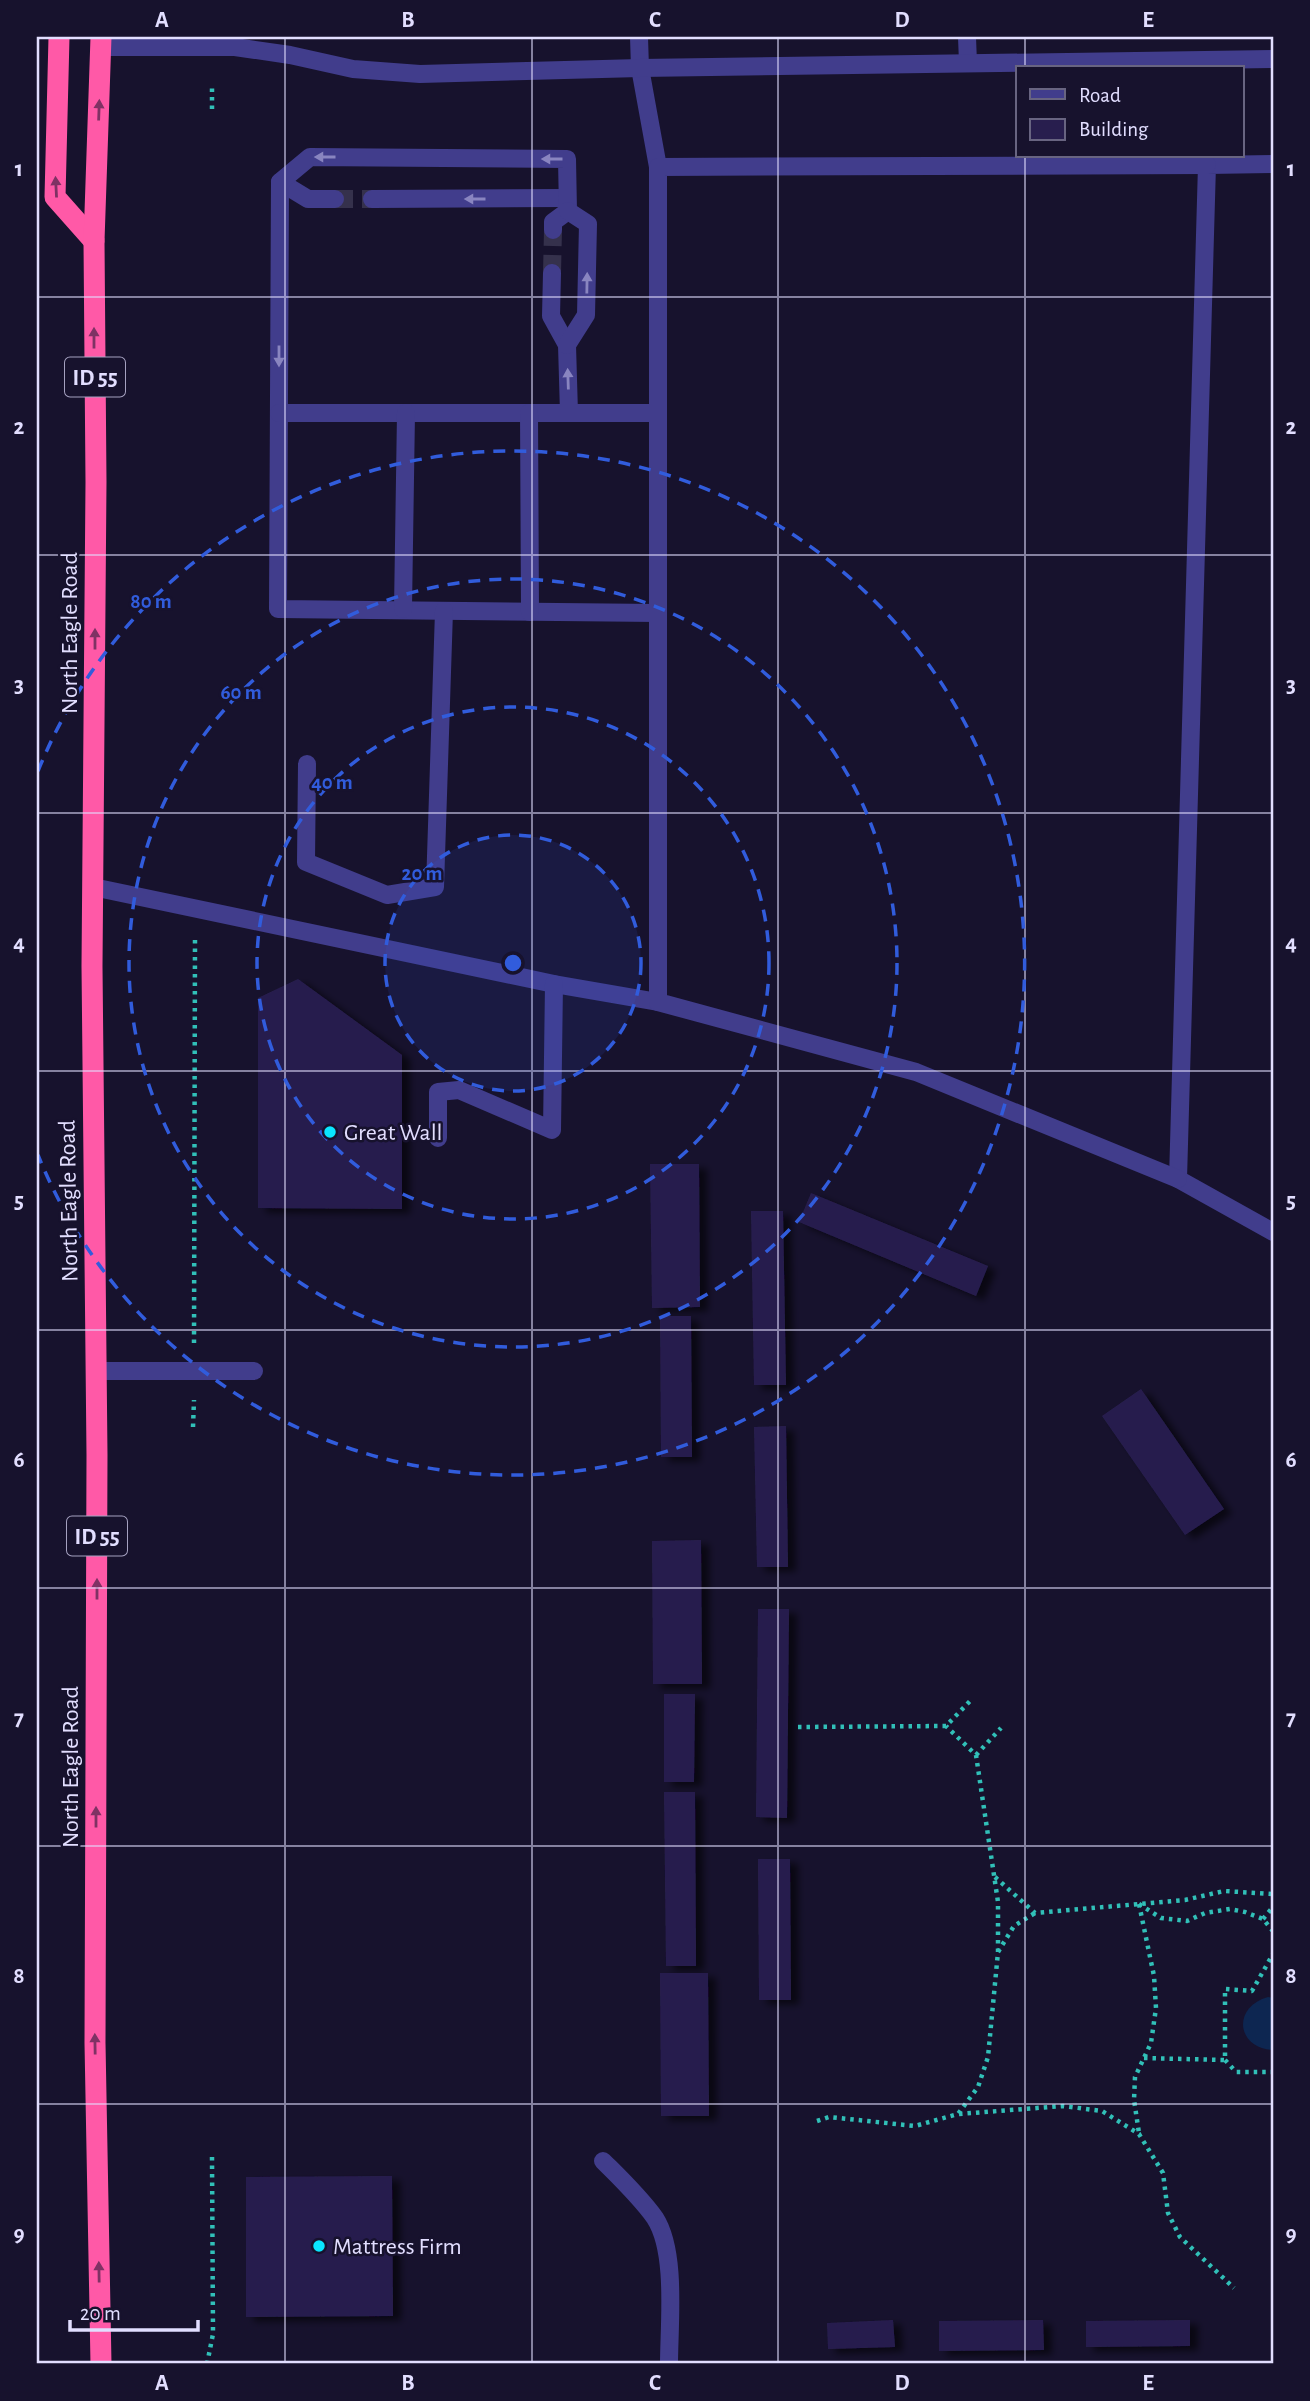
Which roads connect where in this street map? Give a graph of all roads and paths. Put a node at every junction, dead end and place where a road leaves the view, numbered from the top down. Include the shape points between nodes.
1 (59, 37) edge
2 (639, 37) edge
3 (967, 37) edge
4 (101, 42) edge
5 (270, 44) edge
6 (1273, 60) edge
7 (968, 63) junction
8 (640, 68) junction
9 (212, 84) dead end
10 (212, 109) dead end
11 (1273, 164) edge
12 (1207, 165) junction
13 (658, 167) junction
14 (280, 183) junction
15 (335, 200) tunnel mouth
16 (372, 200) tunnel mouth
17 (568, 204) junction
18 (553, 230) tunnel mouth
19 (93, 242) junction
20 (552, 273) tunnel mouth
21 (567, 345) junction
22 (279, 413) junction
23 (406, 413) junction
24 (529, 413) junction
25 (569, 413) junction
26 (658, 413) junction
27 (403, 610) junction
28 (444, 611) junction
29 (530, 612) junction
30 (658, 613) junction
31 (307, 764) dead end
32 (93, 887) junction
33 (195, 907) junction
34 (554, 984) junction
35 (658, 1002) junction
36 (438, 1138) dead end
37 (1178, 1179) junction
38 (1273, 1232) edge
39 (194, 1343) dead end
40 (96, 1371) junction
41 (254, 1371) dead end
42 (194, 1398) dead end
43 (193, 1427) dead end
44 (972, 1699) dead end
45 (946, 1726) junction
46 (798, 1727) dead end
47 (1001, 1728) dead end
48 (975, 1755) junction
49 (995, 1876) junction
50 (1273, 1894) edge
51 (1139, 1904) junction
52 (1273, 1908) edge
53 (1035, 1913) junction
54 (1263, 1919) junction
55 (1273, 1931) edge
56 (998, 1952) junction
57 (1273, 1954) edge
58 (1144, 2058) junction
59 (1225, 2060) junction
60 (1273, 2072) edge
61 (958, 2114) junction
62 (817, 2121) dead end
63 (1139, 2134) junction
64 (212, 2157) dead end
65 (603, 2161) dead end
66 (1234, 2288) dead end
67 (101, 2364) edge
68 (206, 2364) edge
69 (670, 2364) edge

19 -> 1 highway via 55,197
2 - 8 lane
3 - 7 lane
4 - 5 lane
19 -> 4 highway, North Eagle Road / ID 55
5 - 8 lane via 353,69 409,73
6 - 7 lane
7 - 8 lane
8 - 13 lane
9 - 10 path
11 - 12 lane
12 - 13 lane
12 - 37 lane
13 - 26 lane
14 - 15 lane via 308,200
17 -> 14 lane via 567,159 310,157
14 -> 22 lane
17 -> 16 lane
17 - 18 lane via 553,222
21 -> 17 lane via 586,315 589,224
32 -> 19 highway, North Eagle Road / ID 55
20 - 21 lane via 551,316
25 -> 21 lane
22 - 23 lane
22 - 27 lane via 278,609
23 - 24 lane
23 - 27 lane
24 - 25 lane
24 - 29 lane
25 - 26 lane
26 - 30 lane
27 - 28 lane
28 - 29 lane
28 - 31 lane via 435,887 387,895 306,862
29 - 30 lane
30 - 35 lane
32 - 33 lane
32 - 40 highway, North Eagle Road / ID 55
33 - 34 lane
33 - 39 path
34 - 35 lane
34 - 36 lane via 552,1130 459,1090 438,1092
35 - 37 lane via 916,1072
37 - 38 lane
40 - 41 lane
67 -> 40 highway, North Eagle Road / ID 55 via 95,2043
42 - 43 path
44 - 45 path
45 - 46 path
45 - 48 path
47 - 48 path
48 - 49 path
49 - 53 path
49 - 56 path
50 - 51 path via 1224,1891
51 - 53 path
51 - 54 path via 1161,1918 1187,1921 1230,1909
51 - 58 path via 1156,2008
52 - 54 path
53 - 56 path via 1014,1926
54 - 55 path
56 - 61 path via 988,2057 978,2087
57 - 59 path via 1252,1991 1225,1989
58 - 59 path
58 - 63 path via 1135,2077
59 - 60 path via 1236,2072
61 - 62 path via 915,2126 830,2117
61 - 63 path via 1063,2106 1102,2111
63 - 66 path via 1163,2173 1168,2213 1180,2237
64 - 68 path via 213,2334
65 - 69 lane via 656,2220 670,2261

